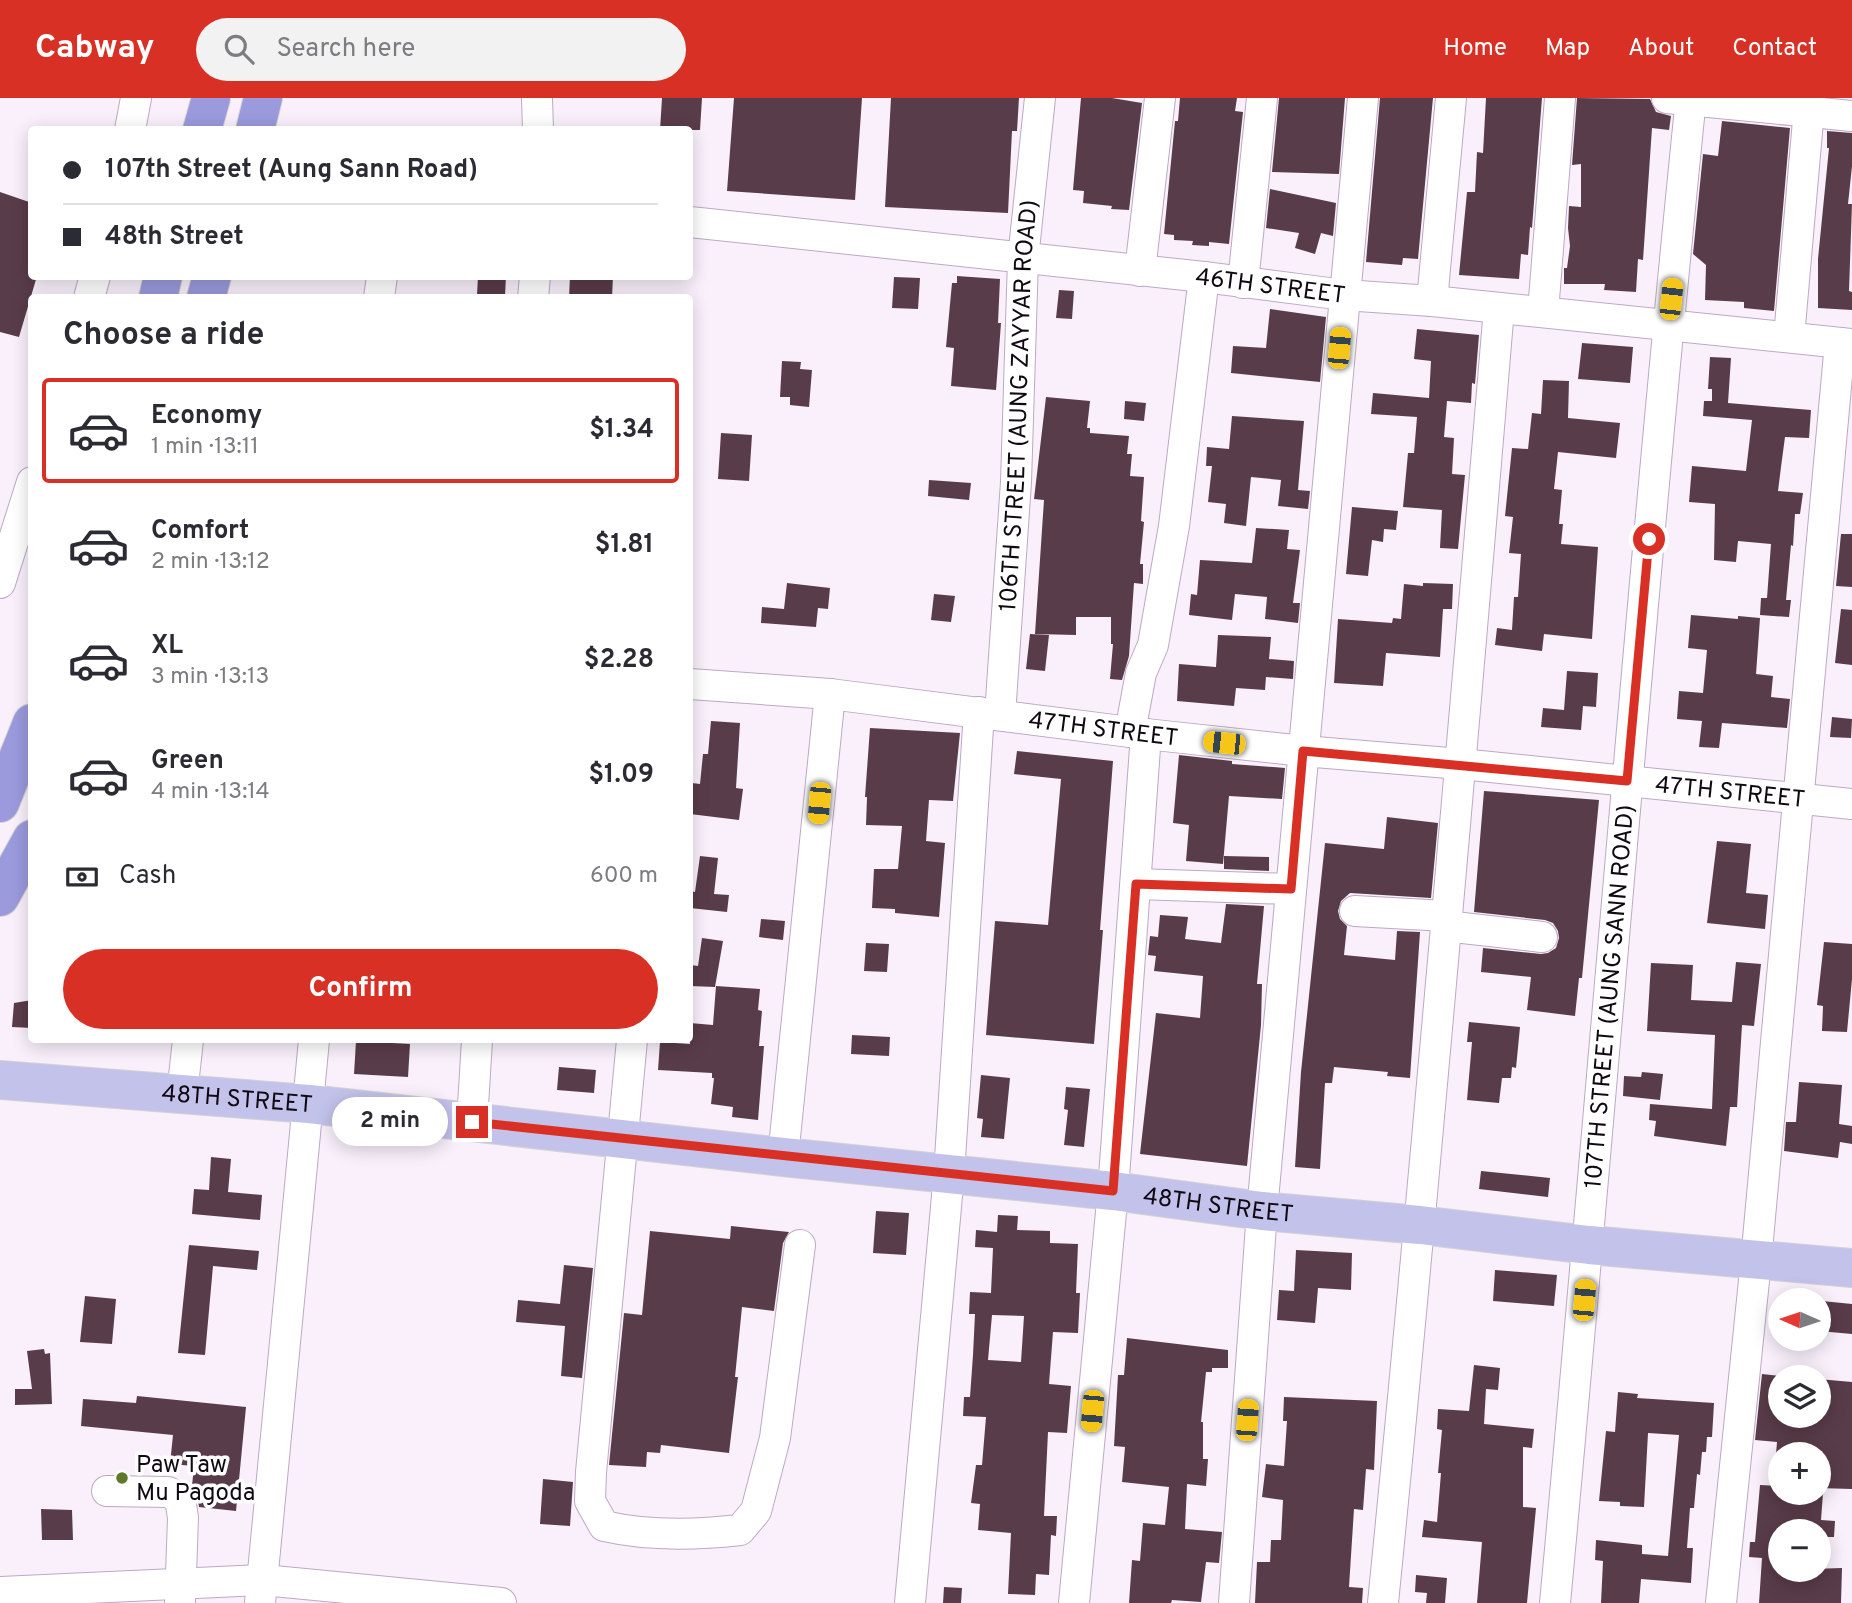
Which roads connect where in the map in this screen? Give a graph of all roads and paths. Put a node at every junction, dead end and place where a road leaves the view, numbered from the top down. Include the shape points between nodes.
1 (136, 98) edge
2 (211, 98) edge
3 (263, 98) edge
4 (537, 98) edge
5 (1040, 98) edge
6 (1160, 98) edge
7 (1262, 98) edge
8 (1363, 98) edge
9 (1451, 98) edge
10 (1560, 98) edge
11 (1683, 99) edge
12 (1810, 104) edge
13 (1852, 116) edge
14 (131, 126) edge
15 (203, 126) edge
16 (256, 126) edge
17 (538, 126) edge
18 (693, 222) edge
19 (1023, 259) junction
20 (1140, 271) junction
21 (1204, 277) junction
22 (1243, 283) junction
23 (1344, 295) junction
24 (1432, 301) junction
25 (1499, 308) junction
26 (1543, 312) junction
27 (1668, 324) junction
28 (1789, 337) junction
29 (1846, 344) edge
30 (28, 495) edge
31 (0, 583) edge
32 (693, 684) edge
33 (830, 694) junction
34 (990, 714) junction
35 (28, 733) edge
36 (1138, 733) junction
37 (1303, 751) junction
38 (1461, 764) junction
39 (1627, 781) junction
40 (1800, 798) junction
41 (0, 803) edge
42 (1852, 804) edge
43 (28, 845) edge
44 (1136, 884) junction
45 (1291, 889) junction
46 (0, 897) edge
47 (1355, 911) dead end
48 (1445, 921) junction
49 (1542, 937) dead end
50 (188, 1043) edge
51 (314, 1043) edge
52 (477, 1043) edge
53 (632, 1043) edge
54 (0, 1080) edge
55 (182, 1094) junction
56 (309, 1104) junction
57 (472, 1122) junction
58 (622, 1139) junction
59 (783, 1157) junction
60 (949, 1174) junction
61 (1113, 1191) junction
62 (1262, 1211) junction
63 (1420, 1225) junction
64 (800, 1245) dead end
65 (1589, 1245) junction
66 (1756, 1261) junction
67 (1852, 1268) edge
68 (107, 1491) dead end
69 (261, 1591) edge
70 (0, 1592) edge
71 (181, 1593) edge
72 (423, 1600) edge
73 (501, 1603) edge
74 (910, 1603) edge
75 (1074, 1603) edge
76 (1234, 1603) edge
77 (1383, 1603) edge
78 (1555, 1603) edge
79 (1721, 1603) edge

1 - 14 street
2 - 15 highway
3 - 16 highway
4 - 17 street
5 - 19 street, 106TH STREET (AUNG ZAYYAR ROAD)
6 - 20 street
7 - 22 street
8 - 23 street
9 - 24 street
10 - 26 street
11 - 12 street
11 - 27 street, 107TH STREET (AUNG SANN ROAD)
12 - 13 street
12 - 28 street
18 - 19 street, 46TH STREET
19 - 20 street, 46TH STREET
19 - 34 street, 106TH STREET (AUNG ZAYYAR ROAD) via 1016,482
20 - 21 street, 46TH STREET
21 - 22 street, 46TH STREET
21 - 36 street via 1174,526 1153,645 1141,673
22 - 23 street, 46TH STREET
23 - 24 street, 46TH STREET
23 - 37 street
24 - 25 street, 46TH STREET
25 - 26 street, 46TH STREET
25 - 38 street
26 - 27 street, 46TH STREET
27 - 28 street, 46TH STREET
27 - 39 street, 107TH STREET (AUNG SANN ROAD)
28 - 29 street, 46TH STREET
29 - 40 street
30 - 31 street
32 - 33 street, 47TH STREET
33 - 34 street, 47TH STREET
33 - 59 street
34 - 36 street, 47TH STREET
34 - 60 street, 106TH STREET (AUNG ZAYYAR ROAD)
35 - 41 highway
36 - 37 street, 47TH STREET
36 - 44 street
37 - 38 street, 47TH STREET
37 - 45 street
38 - 39 street, 47TH STREET
38 - 48 street
39 - 40 street, 47TH STREET
39 - 65 street, 107TH STREET (AUNG SANN ROAD)
40 - 42 street, 47TH STREET
40 - 66 street
43 - 46 highway
44 - 45 street
44 - 61 street
45 - 62 street
47 - 48 street
48 - 49 street
48 - 63 street
50 - 55 street
51 - 56 street
52 - 57 street
53 - 58 street
54 - 55 main road, 48TH STREET
55 - 56 main road, 48TH STREET
56 - 57 main road, 48TH STREET
56 - 69 street
57 - 58 main road, 48TH STREET
58 - 59 main road, 48TH STREET
58 - 64 street via 590,1501 604,1526 628,1532 716,1533 740,1530 756,1511 775,1438
59 - 60 main road, 48TH STREET
60 - 61 main road, 48TH STREET
60 - 74 street, 106TH STREET (AUNG ZAYYAR ROAD)
61 - 62 main road, 48TH STREET
61 - 75 street
62 - 63 main road, 48TH STREET
62 - 76 street
63 - 65 main road, 48TH STREET
63 - 77 street
65 - 66 main road, 48TH STREET
65 - 78 street, 107TH STREET (AUNG SANN ROAD)
66 - 67 main road, 48TH STREET
66 - 79 street
68 - 71 street via 168,1492 180,1498
69 - 71 street
69 - 72 street
70 - 71 street
72 - 73 street

